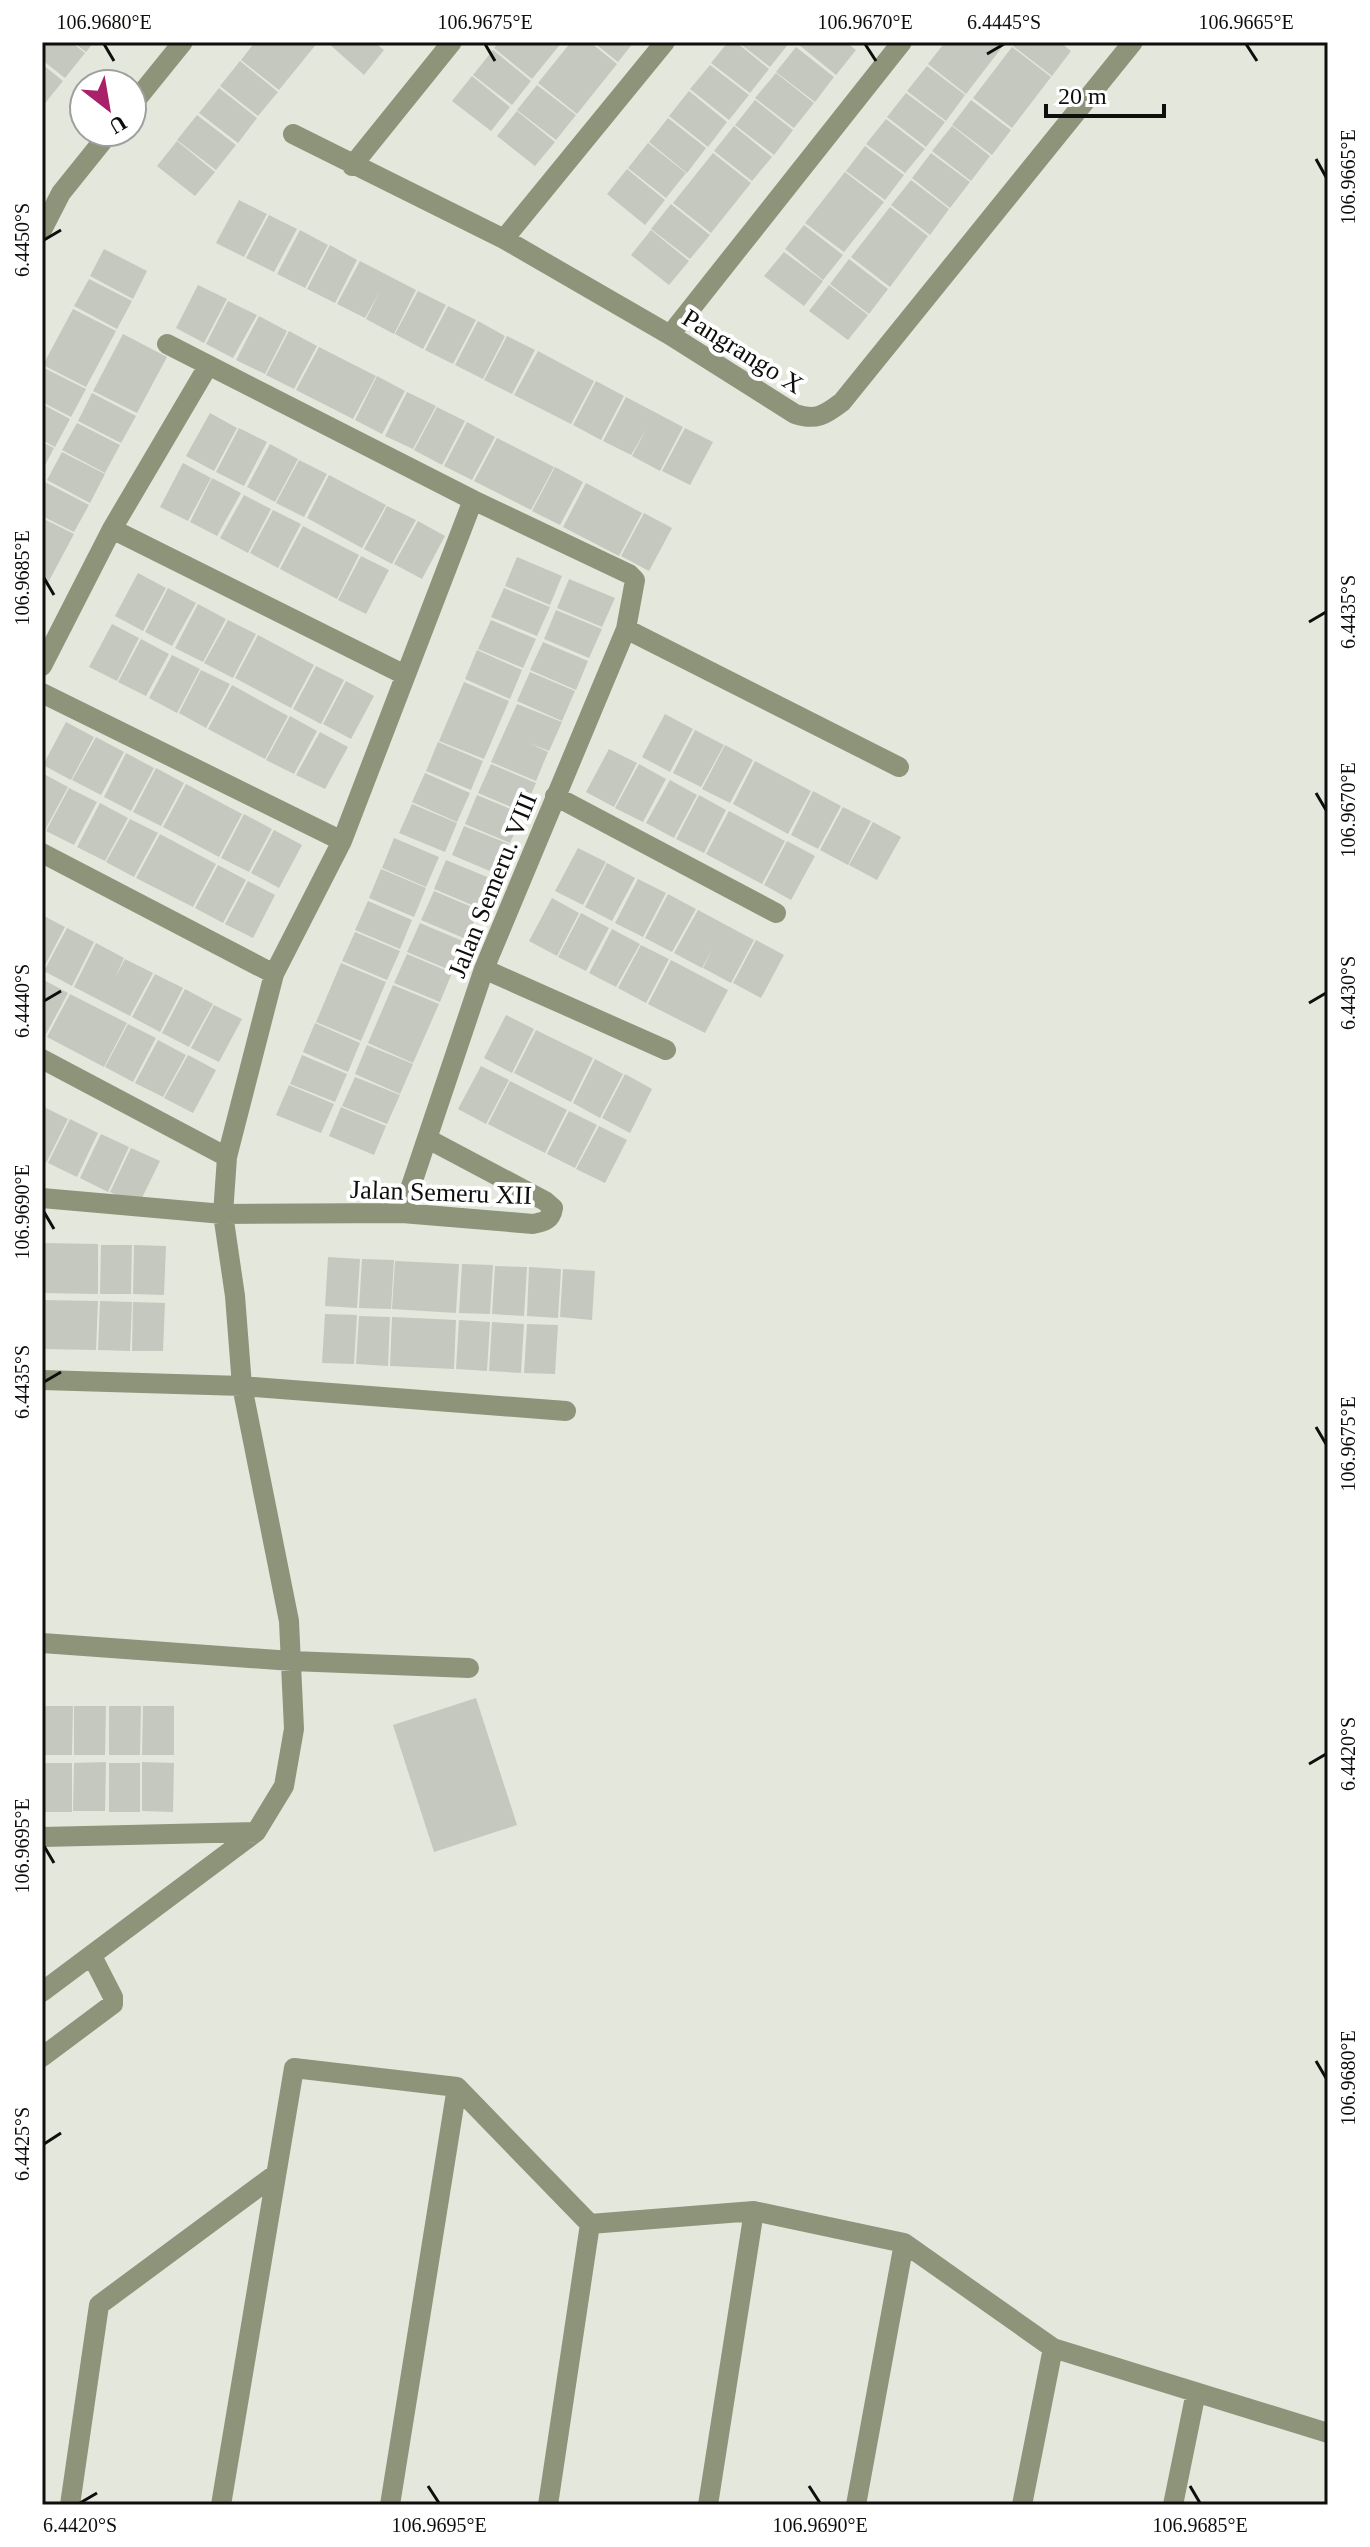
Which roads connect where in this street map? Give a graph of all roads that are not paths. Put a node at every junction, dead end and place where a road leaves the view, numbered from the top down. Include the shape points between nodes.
1 (183, 42) edge
2 (452, 42) edge
3 (665, 42) edge
4 (902, 42) edge
5 (1133, 42) edge
6 (148, 85) edge
7 (293, 134) dead end
8 (97, 148) edge
9 (352, 166) junction
10 (42, 230) edge
11 (504, 239) junction
12 (670, 335) junction
13 (167, 344) dead end
14 (208, 366) junction
15 (473, 500) junction
16 (112, 529) junction
17 (626, 629) junction
18 (42, 666) edge
19 (405, 675) junction
20 (42, 693) edge
21 (899, 767) dead end
22 (555, 796) junction
23 (342, 841) junction
24 (42, 853) edge
25 (776, 913) dead end
26 (484, 969) junction
27 (274, 974) junction
28 (666, 1050) dead end
29 (42, 1059) edge
30 (428, 1139) junction
31 (227, 1157) junction
32 (42, 1198) edge
33 (402, 1213) junction
34 (223, 1214) junction
35 (42, 1380) edge
36 (242, 1386) junction
37 (566, 1411) dead end
38 (42, 1643) edge
39 (292, 1661) junction
40 (469, 1668) dead end
41 (256, 1832) junction
42 (42, 1837) edge
43 (93, 1958) junction
44 (42, 1992) edge
45 (42, 2057) edge
46 (457, 2087) junction
47 (276, 2174) junction
48 (754, 2211) junction
49 (590, 2224) junction
50 (904, 2243) junction
51 (1053, 2348) junction
52 (1196, 2392) junction
53 (1328, 2433) edge
54 (70, 2505) edge
55 (221, 2505) edge
56 (390, 2505) edge
57 (548, 2505) edge
58 (708, 2505) edge
59 (856, 2505) edge
60 (1022, 2505) edge
61 (1173, 2505) edge

1 - 6 street
2 - 9 street
3 - 11 street
4 - 12 street
5 - 12 street, Pangrango X via 827,414 811,420 795,414
7 - 9 street, Pangrango X
8 - 10 street via 61,193
9 - 11 street, Pangrango X
11 - 12 street, Pangrango X
13 - 14 street
14 - 15 street
14 - 16 street
15 - 17 street, Jalan Semeru. VIII via 629,574 635,580
15 - 19 street
16 - 18 street
16 - 19 street
17 - 21 street
17 - 22 street, Jalan Semeru. VIII
19 - 23 street
20 - 23 street
22 - 25 street
22 - 26 street, Jalan Semeru. VIII
23 - 27 street
24 - 27 street
26 - 28 street
26 - 30 street, Jalan Semeru. VIII
27 - 31 street
29 - 31 street
30 - 33 street, Jalan Semeru. VIII
30 - 33 street, Jalan Semeru XII via 545,1201 552,1214 533,1224
31 - 34 street
32 - 34 street, Jalan Semeru XII
33 - 34 street, Jalan Semeru XII
34 - 36 street
35 - 36 street
36 - 37 street
36 - 39 street via 289,1621
38 - 39 street
39 - 40 street
39 - 41 street via 294,1729 284,1786
41 - 42 street
41 - 43 street
43 - 44 street
43 - 45 street via 113,2004
46 - 47 street via 294,2068
46 - 49 street
46 - 56 street
47 - 54 street via 99,2305
47 - 55 street
48 - 49 street
48 - 50 street
48 - 58 street
49 - 57 street
50 - 51 street
50 - 59 street
51 - 52 street
51 - 60 street
52 - 53 street
52 - 61 street

